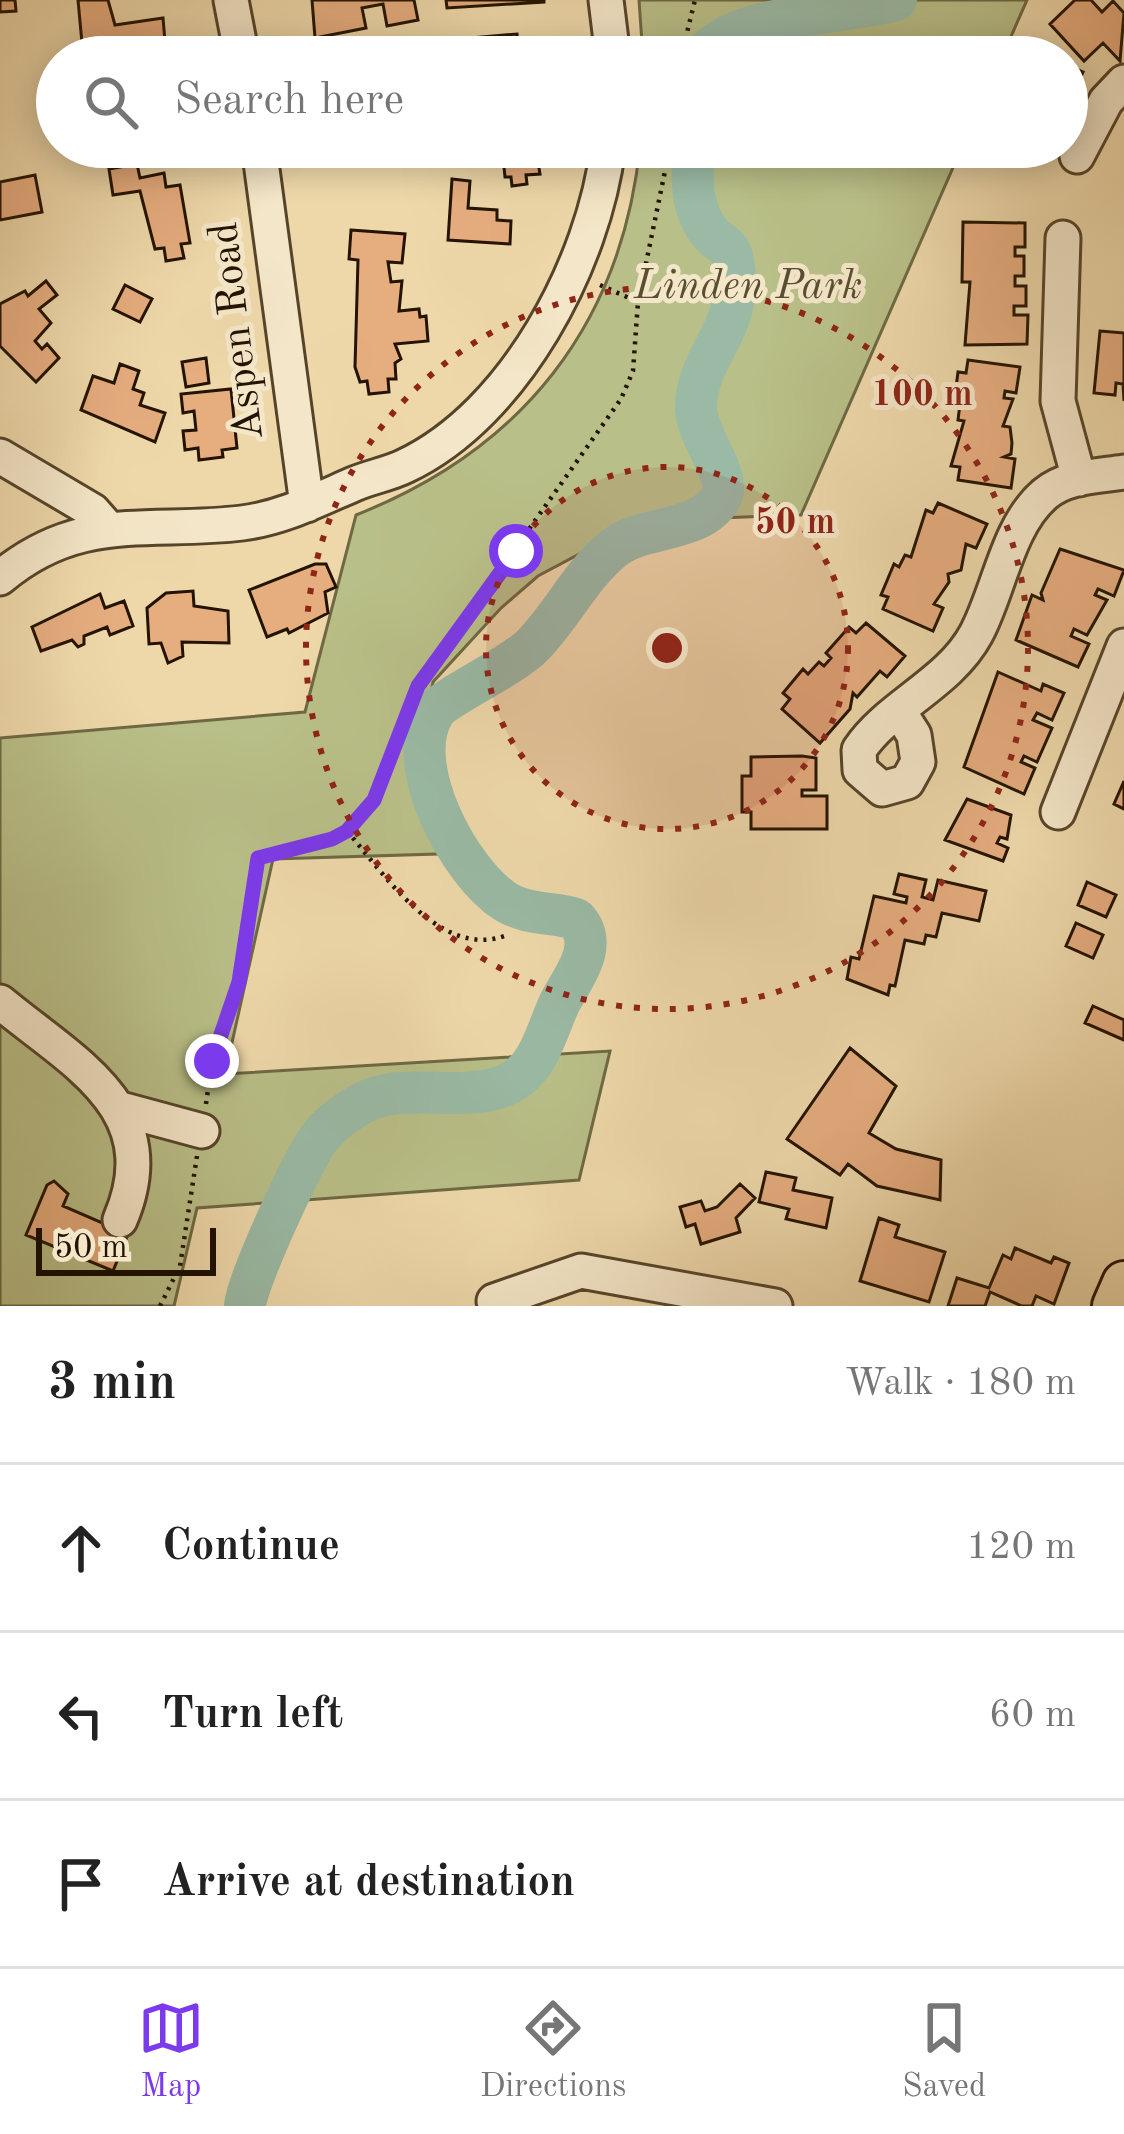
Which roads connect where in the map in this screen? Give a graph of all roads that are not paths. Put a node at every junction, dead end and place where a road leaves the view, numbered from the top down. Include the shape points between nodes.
1 (231, 0) edge
2 (606, 0) edge
3 (238, 36) edge
4 (610, 36) edge
5 (1124, 82) edge
6 (1088, 131) edge
7 (262, 168) edge
8 (603, 168) edge
9 (1063, 238) dead end
10 (0, 456) edge
11 (1124, 472) edge
12 (1079, 479) junction
13 (308, 505) junction
14 (107, 527) junction
15 (0, 578) edge
16 (1124, 646) edge
17 (900, 713) dead end
18 (1058, 812) dead end
19 (0, 1002) edge
20 (117, 1108) junction
21 (202, 1131) road end
22 (120, 1220) dead end
23 (1124, 1283) edge
24 (494, 1301) dead end
25 (775, 1306) edge
26 (1114, 1306) edge

1 - 3 street
2 - 4 street
5 - 6 street
7 - 13 street, Aspen Road
8 - 13 street via 583,254 560,305 509,377 408,465
9 - 12 street via 1058,401
10 - 14 street
11 - 12 street
12 - 17 street via 1043,495 1027,515 975,637
13 - 14 street via 241,523
14 - 15 street via 53,545
16 - 18 street
19 - 20 street via 91,1071
20 - 21 street
20 - 22 street via 136,1165
23 - 26 main road
24 - 25 street via 581,1271

